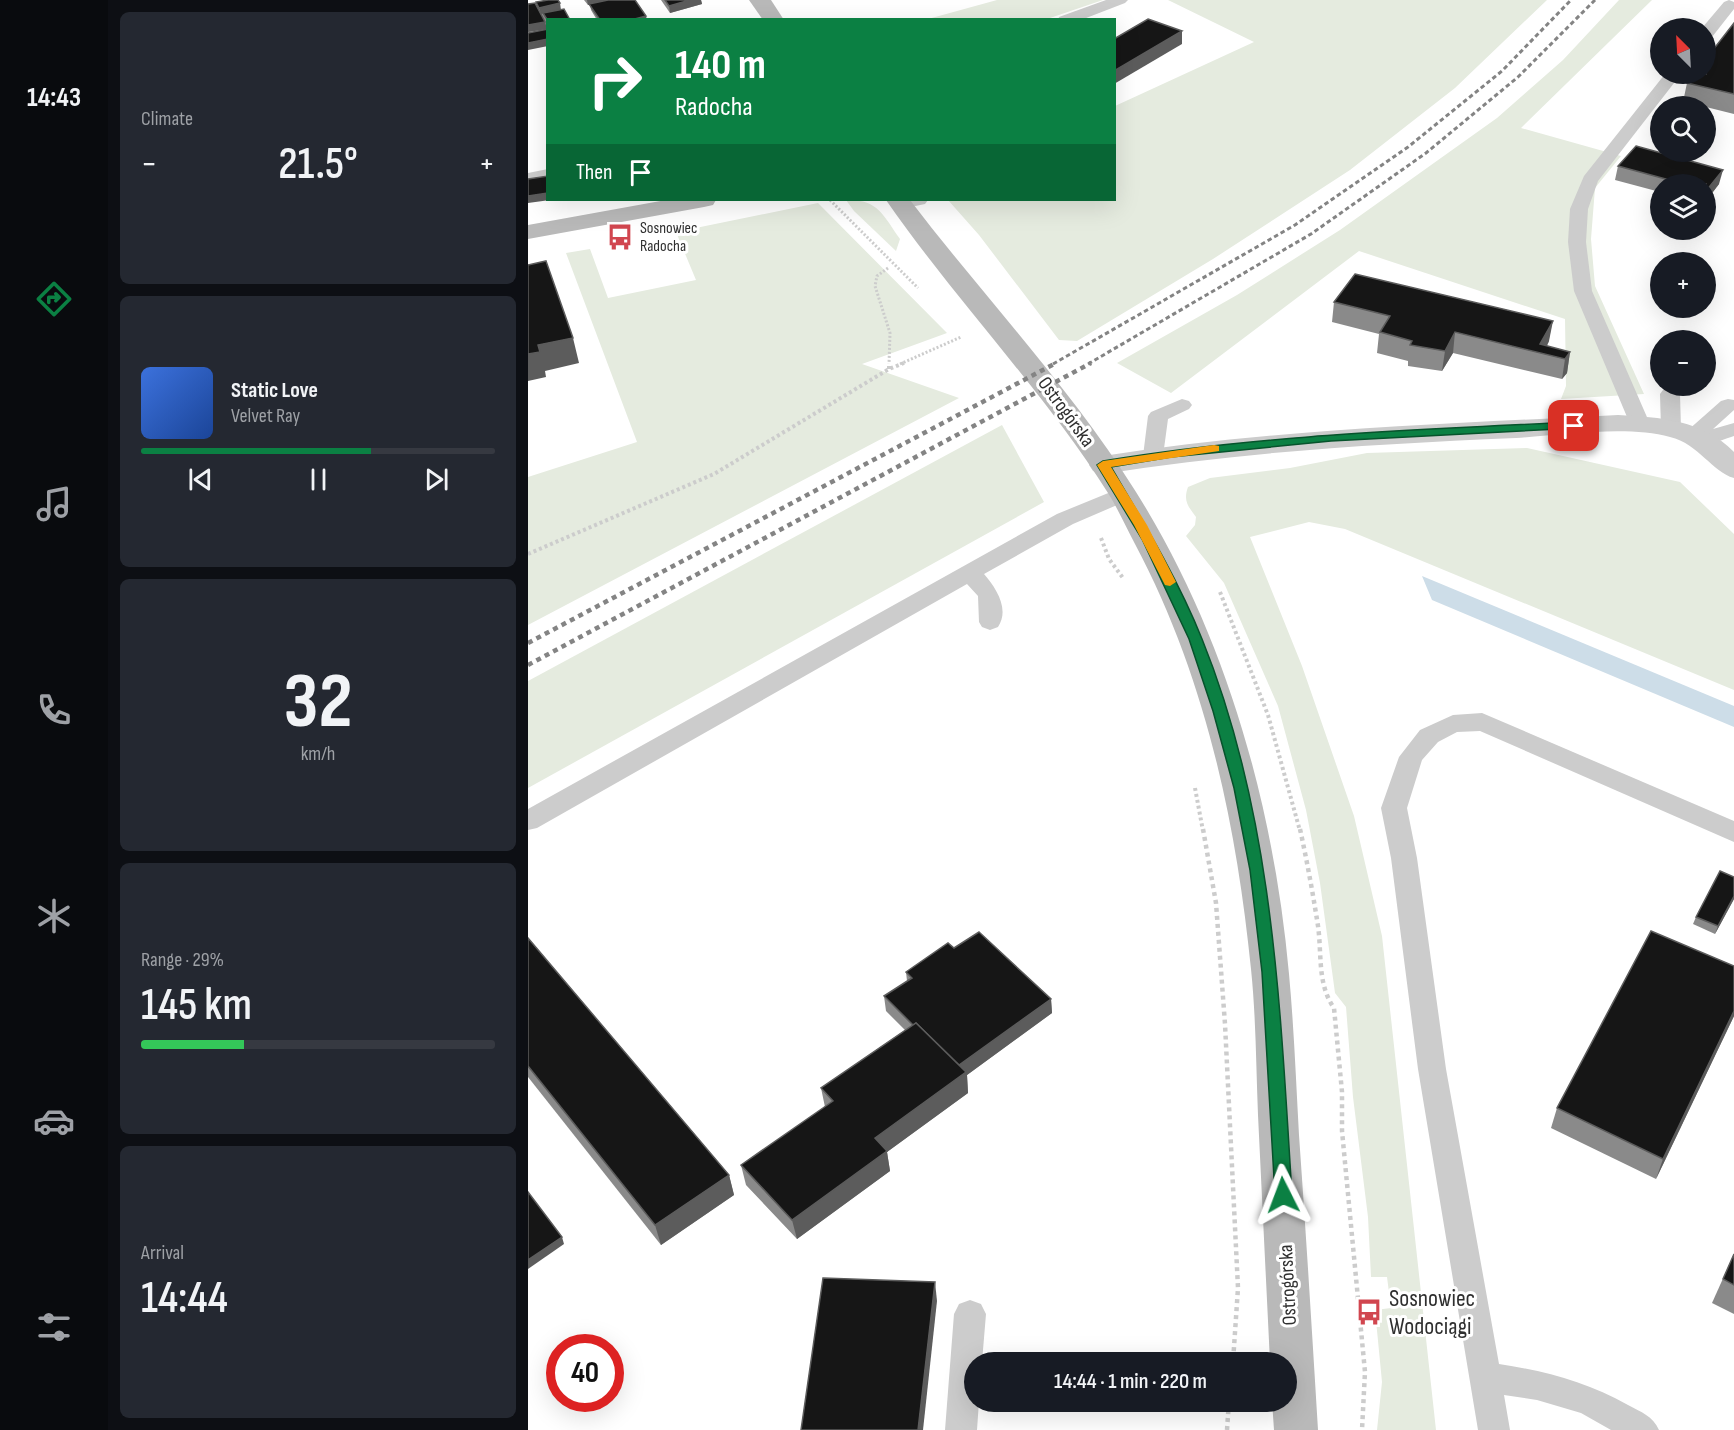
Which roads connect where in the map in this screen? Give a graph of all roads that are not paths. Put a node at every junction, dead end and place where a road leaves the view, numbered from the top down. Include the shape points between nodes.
1 (760, 0) edge
2 (1120, 0) edge
3 (1729, 5) dead end
4 (773, 18) edge
5 (1070, 18) edge
6 (1716, 21) edge
7 (1665, 84) edge
8 (546, 174) edge
9 (528, 178) edge
10 (698, 201) edge
11 (906, 201) edge
12 (528, 232) edge
13 (1672, 396) edge
14 (1182, 405) dead end
15 (1728, 405) dead end
16 (1640, 424) junction
17 (1712, 443) edge
18 (1153, 456) junction
19 (1113, 480) junction
20 (970, 572) junction
21 (990, 622) dead end
22 (528, 821) edge
23 (1734, 832) edge
24 (970, 1314) dead end
25 (1486, 1377) junction
26 (961, 1430) edge
27 (1296, 1430) edge
28 (1494, 1430) edge
29 (1643, 1430) edge

1 - 4 street
2 - 5 lane
3 - 6 lane
7 - 16 lane via 1590,180 1579,209 1577,242 1583,291
8 - 9 lane
10 - 12 street
11 - 19 street, Ostrogórska via 946,264 1039,376
13 - 17 lane
14 - 18 lane via 1158,416
15 - 17 lane
16 - 17 street via 1657,425
16 - 18 street via 1331,438
18 - 19 street
19 - 20 lane via 1065,519
19 - 27 street, Ostrogórska via 1166,574 1195,639 1231,749 1257,870 1270,972
20 - 21 lane via 989,595
20 - 22 lane
23 - 25 lane via 1482,722 1453,724 1430,736 1411,757 1394,808 1431,1069
24 - 26 lane
25 - 28 lane
25 - 29 lane via 1537,1385 1588,1400

